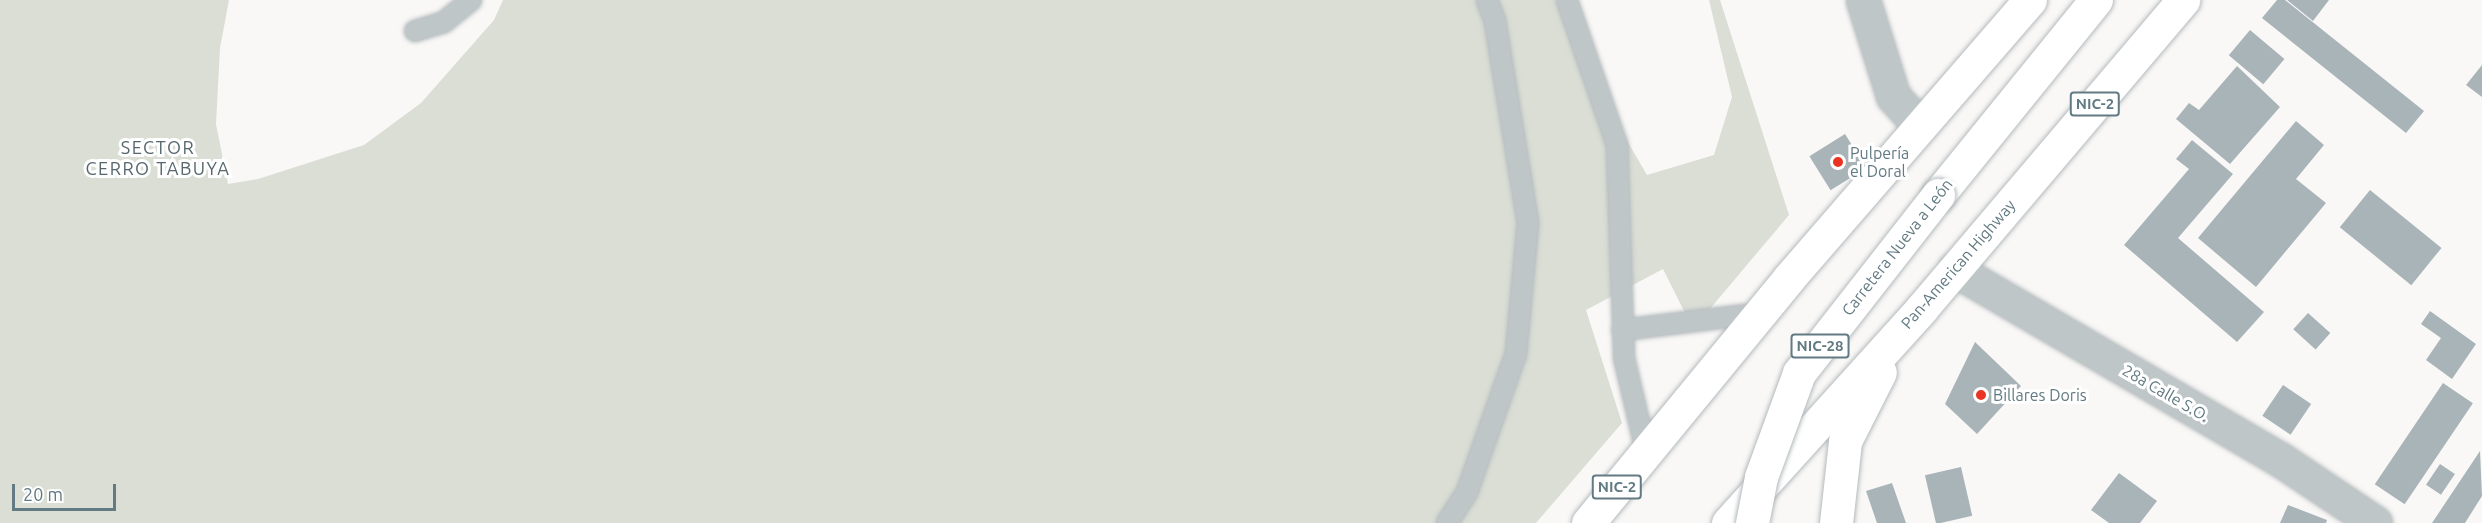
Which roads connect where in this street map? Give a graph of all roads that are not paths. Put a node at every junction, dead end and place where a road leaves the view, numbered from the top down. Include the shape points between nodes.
1 (471, 0) edge
2 (1487, 0) edge
3 (1567, 0) edge
4 (1863, 0) edge
5 (2030, 0) edge
6 (2096, 0) edge
7 (2183, 0) edge
8 (415, 30) dead end
9 (1919, 125) junction
10 (1954, 269) junction
11 (1922, 308) junction
12 (1760, 313) junction
13 (1622, 330) junction
14 (1646, 451) junction
15 (1447, 523) edge
16 (1588, 523) edge
17 (1728, 523) edge
18 (1752, 523) edge
19 (1836, 523) edge
20 (2375, 523) edge

1 - 8 lane via 444,22
2 - 15 lane via 1495,21 1528,224 1516,354 1467,492
3 - 13 lane via 1617,144
4 - 9 street via 1893,96
5 - 9 highway, NIC-2
6 - 18 highway, Carretera Nueva a León / NIC-28, bridge via 1798,373 1761,477
7 - 10 highway, Pan-American Highway / NIC-2
9 - 12 highway, NIC-2
10 - 11 highway, Pan-American Highway / NIC-2
10 - 20 street, 28a Calle S.O. via 2281,460
11 - 17 highway, Pan-American Highway / NIC-2
11 - 19 highway via 1871,386 1845,441
12 - 13 lane
12 - 14 highway, NIC-2
13 - 14 lane via 1624,358
14 - 16 highway, NIC-2

